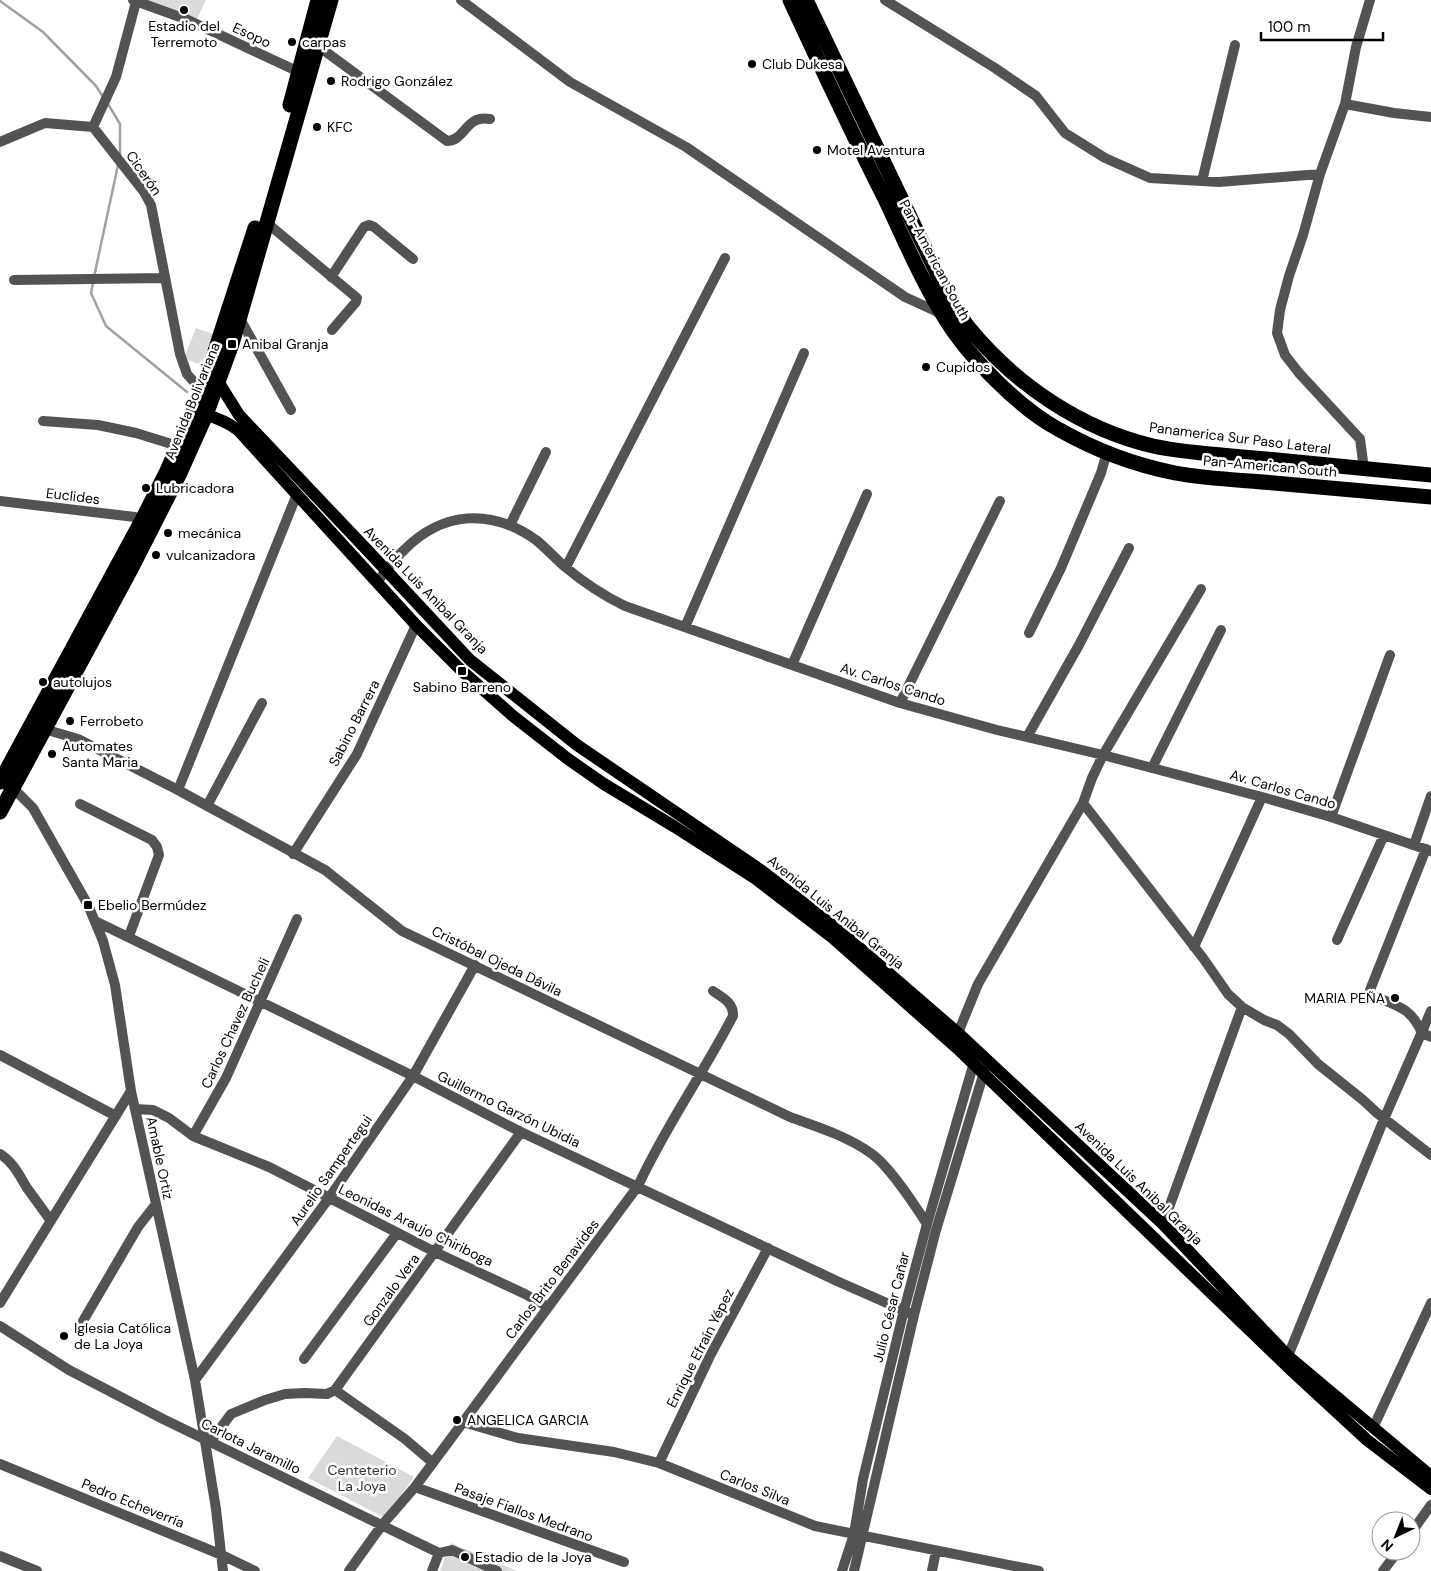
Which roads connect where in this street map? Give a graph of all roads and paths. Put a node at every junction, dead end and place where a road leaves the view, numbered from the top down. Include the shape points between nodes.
1 (317, 0) edge
2 (331, 0) edge
3 (461, 0) edge
4 (790, 0) edge
5 (806, 0) edge
6 (885, 0) edge
7 (1370, 0) edge
8 (135, 1) edge
9 (1235, 45) dead end
10 (318, 46) junction
11 (299, 72) junction
12 (1345, 104) junction
13 (1431, 117) edge
14 (490, 119) dead end
15 (93, 127) junction
16 (0, 142) edge
17 (1320, 174) junction
18 (1202, 181) junction
19 (267, 223) junction
20 (413, 258) dead end
21 (725, 258) dead end
22 (164, 278) junction
23 (331, 278) junction
24 (14, 280) dead end
25 (942, 314) junction
26 (240, 317) junction
27 (332, 330) dead end
28 (804, 353) dead end
29 (218, 383) junction
30 (202, 390) junction
31 (291, 410) dead end
32 (206, 415) junction
33 (43, 421) dead end
34 (178, 446) junction
35 (546, 452) dead end
36 (1107, 452) junction
37 (1364, 469) junction
38 (1431, 475) edge
39 (297, 494) junction
40 (867, 494) dead end
41 (1431, 496) edge
42 (1000, 500) dead end
43 (0, 501) edge
44 (142, 520) junction
45 (510, 525) junction
46 (1129, 548) dead end
47 (566, 567) junction
48 (386, 571) junction
49 (377, 582) junction
50 (1202, 589) dead end
51 (416, 625) junction
52 (685, 627) junction
53 (1221, 630) dead end
54 (1029, 633) dead end
55 (1390, 655) dead end
56 (792, 665) junction
57 (262, 703) dead end
58 (900, 703) junction
59 (44, 729) junction
60 (1027, 737) junction
61 (1103, 755) junction
62 (1152, 768) junction
63 (4, 785) edge
64 (178, 790) junction
65 (1431, 796) edge
66 (1262, 797) junction
67 (1083, 803) junction
68 (80, 804) dead end
69 (207, 806) junction
70 (0, 812) edge
71 (1331, 817) junction
72 (1384, 835) junction
73 (1414, 845) junction
74 (1428, 850) edge
75 (293, 854) junction
76 (297, 919) dead end
77 (96, 921) junction
78 (128, 936) junction
79 (1337, 940) dead end
80 (1194, 947) junction
81 (475, 965) junction
82 (712, 991) dead end
83 (260, 1001) junction
84 (1242, 1007) junction
85 (1431, 1011) edge
86 (958, 1033) junction
87 (1427, 1035) edge
88 (0, 1056) edge
89 (975, 1058) junction
90 (986, 1067) junction
91 (701, 1074) junction
92 (414, 1076) junction
93 (131, 1092) junction
94 (135, 1109) junction
95 (116, 1116) junction
96 (1384, 1119) junction
97 (520, 1132) junction
98 (193, 1136) junction
99 (0, 1154) edge
100 (1431, 1155) edge
101 (638, 1186) junction
102 (329, 1198) junction
103 (156, 1204) junction
104 (51, 1221) junction
105 (927, 1224) junction
106 (1163, 1224) junction
107 (397, 1233) junction
108 (768, 1248) junction
109 (435, 1252) junction
110 (1431, 1303) edge
111 (0, 1304) edge
112 (548, 1307) junction
113 (904, 1310) junction
114 (914, 1315) junction
115 (83, 1320) dead end
116 (0, 1326) edge
117 (1288, 1356) junction
118 (304, 1359) dead end
119 (195, 1380) junction
120 (335, 1390) junction
121 (463, 1422) junction
122 (1372, 1428) junction
123 (207, 1440) junction
124 (658, 1462) junction
125 (433, 1463) junction
126 (0, 1464) edge
127 (1431, 1476) edge
128 (415, 1487) junction
129 (1431, 1489) edge
130 (1431, 1505) edge
131 (1421, 1519) edge
132 (382, 1525) junction
133 (858, 1535) junction
134 (936, 1551) junction
135 (439, 1553) junction
136 (222, 1555) junction
137 (0, 1556) edge
138 (624, 1562) dead end
139 (37, 1571) edge
140 (223, 1571) edge
141 (255, 1571) edge
142 (349, 1571) edge
143 (432, 1571) edge
144 (497, 1571) edge
145 (842, 1571) edge
146 (854, 1571) edge
147 (932, 1571) edge
148 (1039, 1571) edge

1 - 11 highway, Avenida Bolivariana
2 - 10 highway, Avenida Bolivariana
3 - 25 street via 570,82 686,147 865,272 904,297
4 - 25 highway, Pan-American South
5 - 37 highway, Panamerica Sur Paso Lateral via 948,296 967,326 1024,383 1060,408 1095,426 1154,446
6 - 18 street via 1036,96 1066,133 1105,158 1150,178
7 - 12 street via 1356,47
8 - 11 street, Esopo via 188,20
8 - 15 street via 116,77
9 - 18 street
10 - 14 street via 447,141 457,138 473,121
10 - 19 highway, Avenida Bolivariana
11 - 30 highway, Avenida Bolivariana via 265,200
12 - 13 street via 1394,114
12 - 17 street
15 - 16 street via 45,124
15 - 22 street, Cicerón via 152,205
17 - 18 street
17 - 37 street via 1289,276 1277,333 1286,355 1299,373 1360,439
19 - 23 street
19 - 26 highway, Avenida Bolivariana
20 - 23 street via 369,225 364,227
21 - 47 street
22 - 24 street
22 - 30 street, Cicerón via 180,354 188,374
23 - 27 street via 356,298
25 - 36 highway, Pan-American South via 964,345 995,379 1028,408 1056,428
26 - 29 highway, Avenida Bolivariana
26 - 31 street
28 - 52 street
29 - 32 highway, Avenida Bolivariana
29 - 48 main road, Avenida Luis Anibal Granja via 239,416
30 - 34 highway, Avenida Bolivariana
32 - 39 main road, Avenida Luis Anibal Granja via 229,423 238,430
32 - 59 highway, Avenida Bolivariana via 133,565
33 - 34 street via 98,425
34 - 44 highway, Avenida Bolivariana
35 - 45 street
36 - 41 highway, Pan-American South via 1174,473
36 - 54 street via 1061,568
37 - 38 highway, Panamerica Sur Paso Lateral
39 - 49 main road, Avenida Luis Anibal Granja
39 - 64 street
40 - 56 street
42 - 58 street
43 - 44 street, Euclides
44 - 63 highway, Avenida Bolivariana
45 - 47 street, Av. Carlos Cando via 536,540
45 - 48 street, Av. Carlos Cando via 482,517 453,520 425,532 403,550
46 - 60 street
47 - 52 street, Av. Carlos Cando via 593,589 625,606
48 - 49 street, Av. Carlos Cando
48 - 86 main road, Avenida Luis Anibal Granja via 484,672 578,745 762,871 840,931
49 - 51 main road, Avenida Luis Anibal Granja
50 - 61 street
51 - 75 street, Sabino Barrera via 357,754
51 - 89 main road, Avenida Luis Anibal Granja via 513,716 568,759 756,879 833,938
52 - 56 street, Av. Carlos Cando
53 - 62 street
55 - 71 street
56 - 58 street, Av. Carlos Cando
57 - 69 street
58 - 60 street, Av. Carlos Cando
59 - 63 highway, Avenida Bolivariana
59 - 64 street, Cristóbal Ojeda Dávila via 78,739
60 - 61 street, Av. Carlos Cando
61 - 62 street, Av. Carlos Cando
61 - 67 street
62 - 66 street, Av. Carlos Cando
63 - 70 highway, Avenida Bolivariana
63 - 77 street, Amable Ortiz via 33,808
64 - 69 street, Cristóbal Ojeda Dávila
65 - 73 street
66 - 71 street, Av. Carlos Cando
66 - 80 street
67 - 80 street
67 - 86 street via 978,984
68 - 78 street via 152,840 160,855
69 - 75 street, Cristóbal Ojeda Dávila
71 - 72 street, Av. Carlos Cando
72 - 73 street, Av. Carlos Cando
72 - 79 street
73 - 74 street, Av. Carlos Cando
74 - 87 street via 1370,990 1371,995 1406,1010
75 - 81 street, Cristóbal Ojeda Dávila via 325,870 402,931
76 - 83 street, Carlos Chavez Bucheli
77 - 78 street, Guillermo Garzón Ubidia
77 - 93 street, Amable Ortiz via 115,985
78 - 83 street, Guillermo Garzón Ubidia
80 - 84 street via 1228,994
81 - 91 street, Cristóbal Ojeda Dávila
81 - 92 street, Aurelio Sampertegui
82 - 91 street, Carlos Brito Benavides via 734,1010
83 - 92 street, Guillermo Garzón Ubidia
83 - 98 street, Carlos Chavez Bucheli via 226,1078
84 - 96 street via 1277,1024 1318,1064
84 - 106 street
85 - 87 street
86 - 89 main road, Avenida Luis Anibal Granja
87 - 96 street
88 - 95 street
89 - 90 main road, Avenida Luis Anibal Granja
89 - 105 street, Julio César Cañar
90 - 106 main road, Avenida Luis Anibal Granja
90 - 114 street, Julio César Cañar via 936,1230
90 - 129 main road, Avenida Luis Anibal Granja via 1290,1369 1367,1440
91 - 101 street, Carlos Brito Benavides
91 - 105 street, Cristóbal Ojeda Dávila via 790,1117 840,1136 872,1154
92 - 97 street, Guillermo Garzón Ubidia
92 - 102 street, Aurelio Sampertegui
93 - 94 street, Amable Ortiz
93 - 95 street
94 - 98 street, Leonidas Araujo Chiriboga via 153,1110
94 - 103 street, Amable Ortiz
95 - 104 street
96 - 100 street
96 - 117 street
97 - 101 street, Guillermo Garzón Ubidia
97 - 109 street, Gonzalo Vera
98 - 102 street, Leonidas Araujo Chiriboga via 269,1167
99 - 104 street via 18,1171
101 - 108 street, Guillermo Garzón Ubidia
101 - 112 street, Carlos Brito Benavides
102 - 107 street, Leonidas Araujo Chiriboga
102 - 119 street, Aurelio Sampertegui
103 - 115 street via 138,1227
103 - 119 street, Amable Ortiz
104 - 111 street
105 - 113 street, Julio César Cañar
106 - 117 main road, Avenida Luis Anibal Granja
107 - 109 street, Leonidas Araujo Chiriboga
107 - 118 street
108 - 113 street, Guillermo Garzón Ubidia
108 - 124 street, Enrique Efraín Yépez
109 - 112 street, Leonidas Araujo Chiriboga
109 - 120 street, Gonzalo Vera
110 - 122 street
112 - 121 street, Carlos Brito Benavides
113 - 114 street, Guillermo Garzón Ubidia
113 - 133 street, Julio César Cañar via 863,1479
114 - 133 street, Julio César Cañar
116 - 123 street, Carlota Jaramillo via 69,1370
117 - 122 main road, Avenida Luis Anibal Granja
119 - 123 street, Amable Ortiz
120 - 123 street via 327,1394 285,1394 264,1400 231,1414
120 - 125 street
121 - 124 street, Carlos Silva via 518,1438
121 - 125 street, Carlos Brito Benavides
122 - 127 main road, Avenida Luis Anibal Granja
123 - 132 street, Carlota Jaramillo
123 - 136 street, Amable Ortiz
124 - 133 street, Carlos Silva via 815,1526
125 - 128 street, Carlos Brito Benavides
126 - 136 street, Pedro Echeverría
128 - 132 street, Carlos Brito Benavides
128 - 138 street, Pasaje Fiallos Medrano
130 - 131 street
132 - 135 street, Carlota Jaramillo
132 - 142 street, Carlos Brito Benavides
133 - 134 street, Carlos Silva
133 - 145 street, Julio César Cañar
133 - 146 street, Julio César Cañar
134 - 147 street
134 - 148 street, Carlos Silva
135 - 143 street
135 - 144 street, Carlota Jaramillo via 452,1550
136 - 140 street, Amable Ortiz
136 - 141 street, Pedro Echeverría
137 - 139 street

